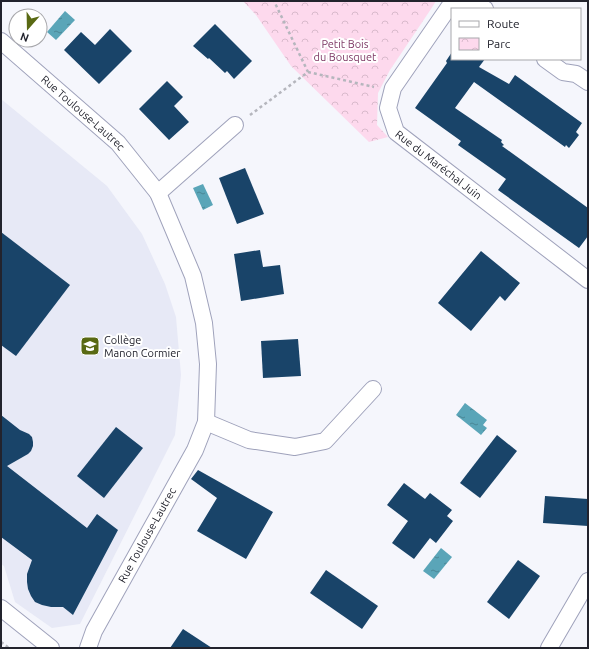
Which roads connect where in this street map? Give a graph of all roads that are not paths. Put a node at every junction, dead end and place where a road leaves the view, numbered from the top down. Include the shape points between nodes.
1 (467, 1) edge
2 (483, 8) edge
3 (1, 41) edge
4 (546, 60) edge
5 (588, 82) edge
6 (235, 125) road end
7 (158, 193) junction
8 (588, 280) edge
9 (373, 389) dead end
10 (206, 422) junction
11 (588, 581) edge
12 (1, 608) edge
13 (51, 648) edge
14 (88, 648) edge
15 (549, 648) edge

1 - 2 street
1 - 8 street, Rue du Maréchal Juin via 449,8 393,88 388,108 396,132
3 - 7 street, Rue Toulouse-Lautrec via 118,143
4 - 5 street via 562,72 576,74
6 - 7 street
7 - 10 street, Rue Toulouse-Lautrec via 193,276 204,323 208,364
9 - 10 street via 325,441 295,447 249,440
10 - 14 street, Rue Toulouse-Lautrec via 195,450 94,631
11 - 15 street
12 - 13 street

